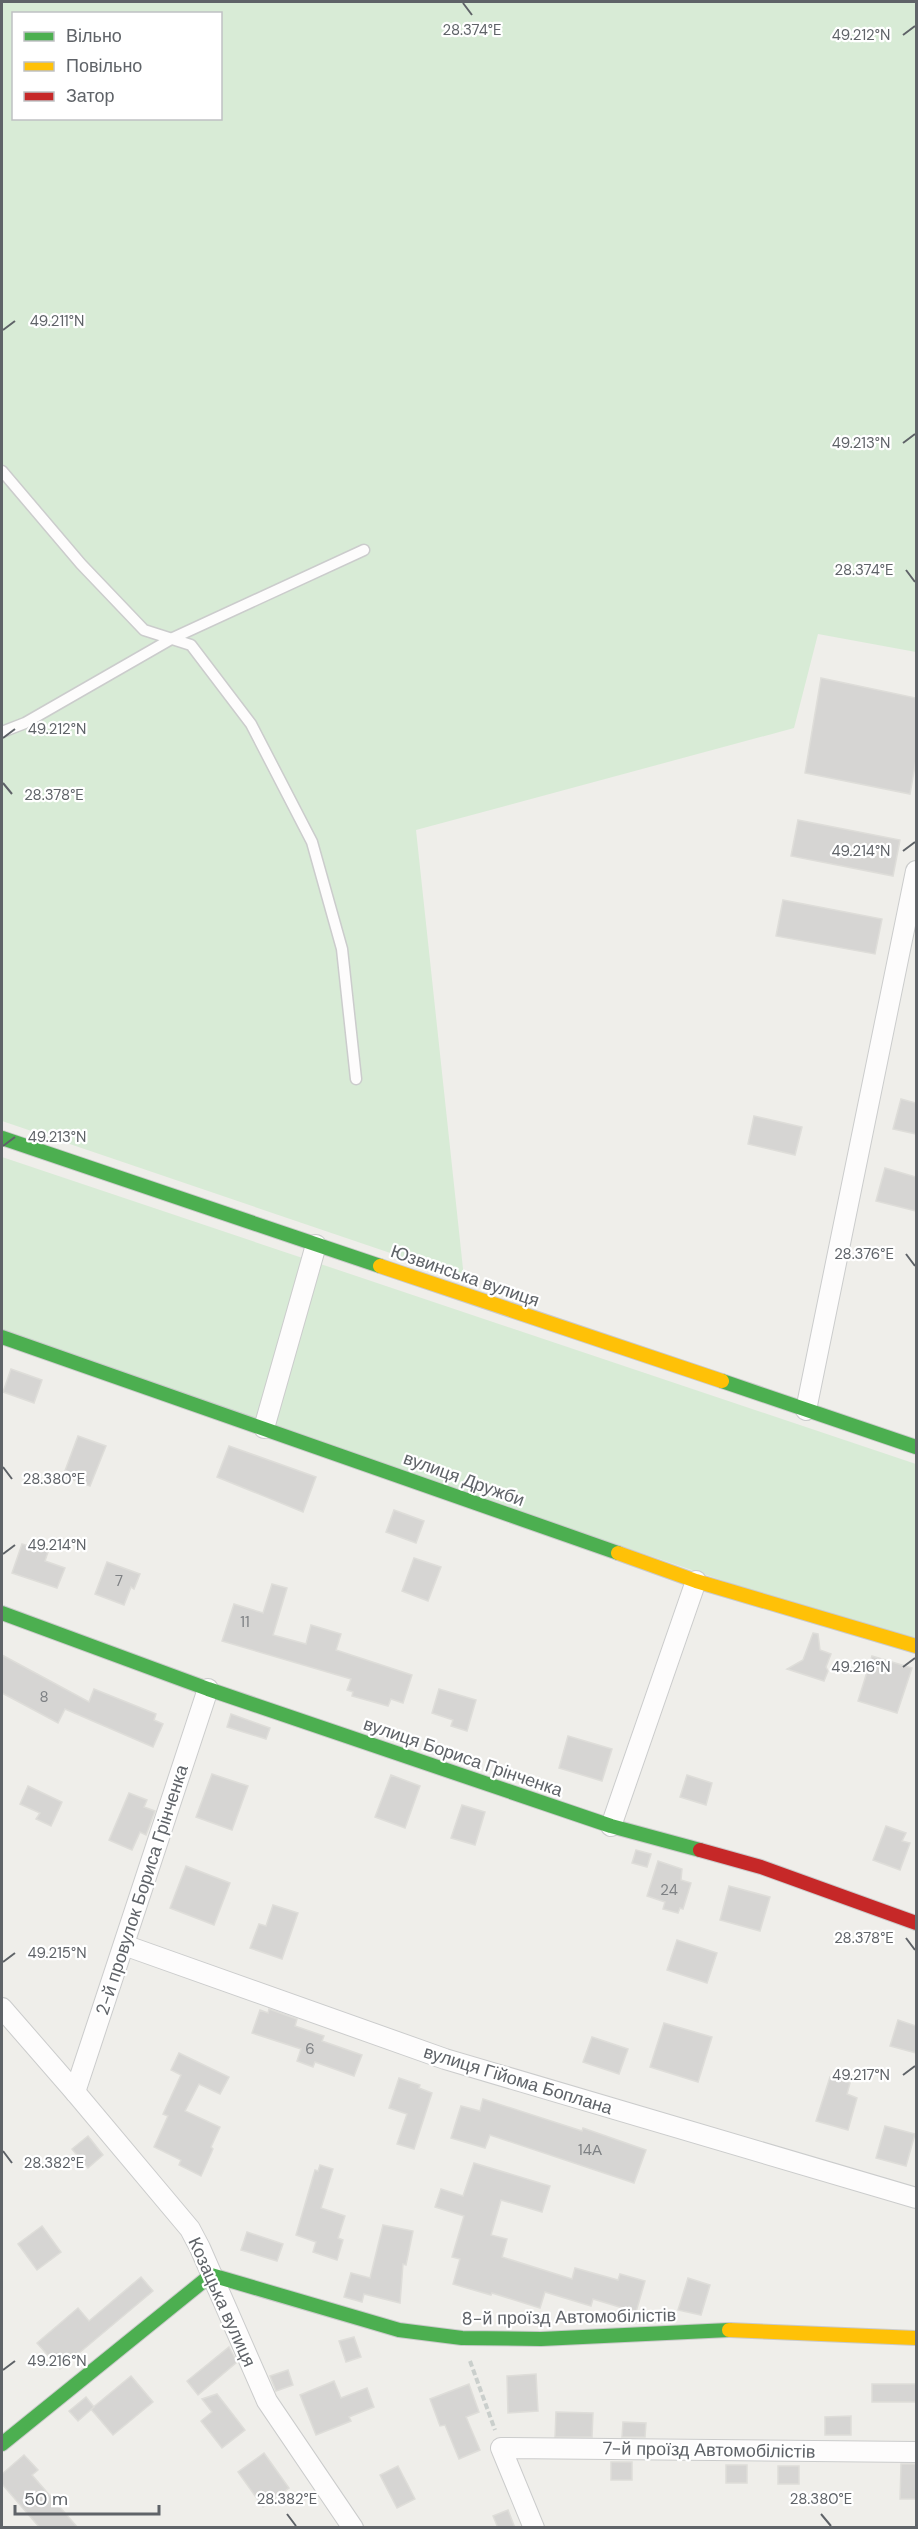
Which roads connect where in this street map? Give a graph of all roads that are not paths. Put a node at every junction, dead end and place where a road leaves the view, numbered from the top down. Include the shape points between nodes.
1 (2, 471) edge
2 (364, 550) dead end
3 (173, 638) junction
4 (2, 732) edge
5 (916, 871) edge
6 (356, 1079) dead end
7 (2, 1138) edge
8 (316, 1245) junction
9 (2, 1337) edge
10 (806, 1410) junction
11 (264, 1428) junction
12 (916, 1447) edge
13 (696, 1581) junction
14 (2, 1613) edge
15 (916, 1646) edge
16 (208, 1689) junction
17 (611, 1826) junction
18 (916, 1923) edge
19 (124, 1945) junction
20 (2, 2008) edge
21 (75, 2092) junction
22 (916, 2198) edge
23 (211, 2275) junction
24 (916, 2338) edge
25 (2, 2444) edge
26 (916, 2452) edge
27 (353, 2528) edge
28 (534, 2528) edge

1 - 3 lane via 81,564 144,630
2 - 3 lane
3 - 4 lane via 25,723
3 - 6 lane via 191,645 251,724 312,842 342,949
5 - 10 street
7 - 8 street, Юзвинська вулиця
8 - 10 street, Юзвинська вулиця
8 - 11 street
9 - 11 street, вулиця Дружби
10 - 12 street, Юзвинська вулиця
11 - 13 street, вулиця Дружби
13 - 15 street, вулиця Дружби
13 - 17 street
14 - 16 street, вулиця Бориса Грінченка
16 - 17 street, вулиця Бориса Грінченка
16 - 19 street, 2-й провулок Бориса Грінченка
17 - 18 street, вулиця Бориса Грінченка via 762,1867
19 - 21 street, 2-й провулок Бориса Грінченка
19 - 22 street, вулиця Гійома Боплана via 445,2059
20 - 21 street, Козацька вулиця
21 - 23 street, Козацька вулиця via 182,2219
23 - 24 street, 8-й проїзд Автомобілістів via 399,2330 462,2338 541,2339 724,2330
23 - 25 street
23 - 27 street, Козацька вулиця via 267,2401
26 - 28 street, 7-й проїзд Автомобілістів via 501,2448

